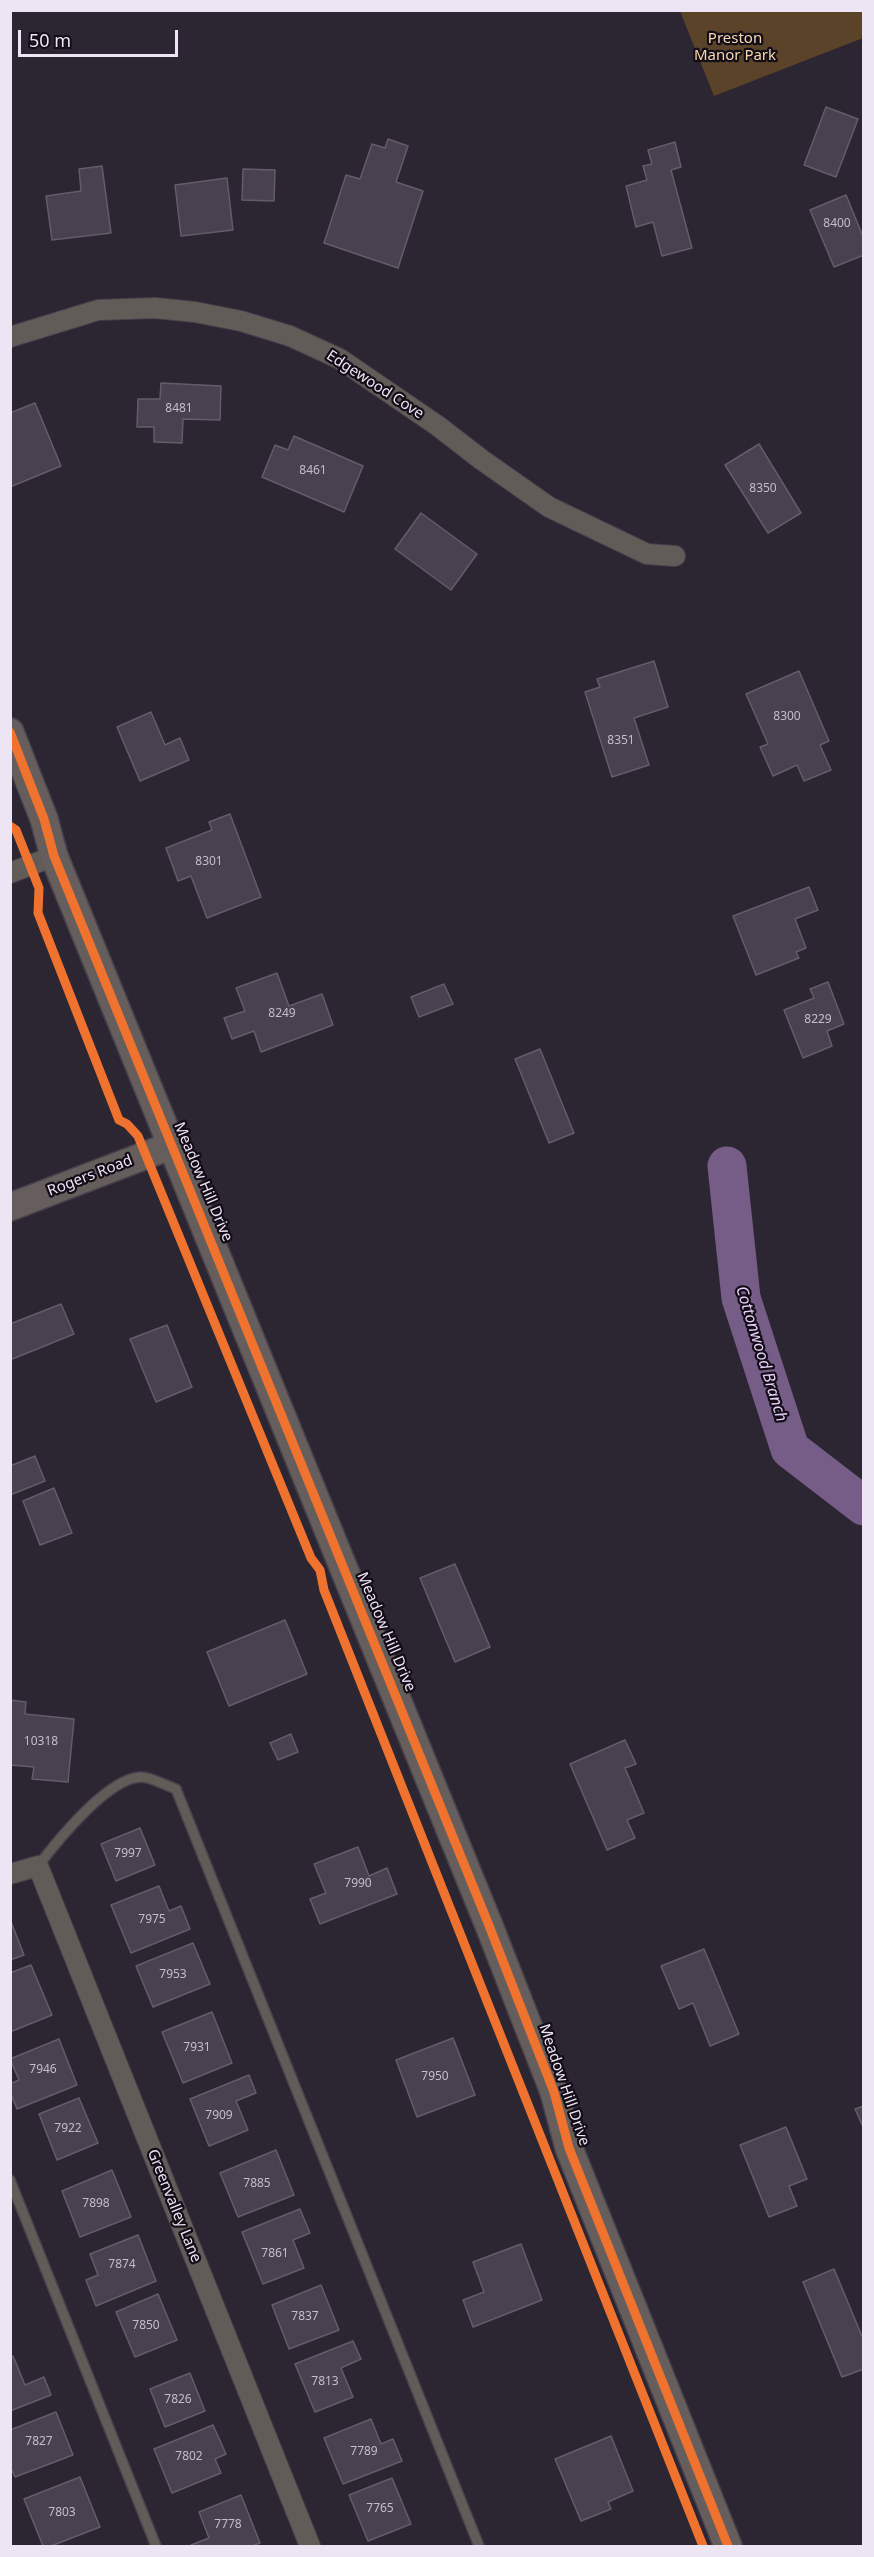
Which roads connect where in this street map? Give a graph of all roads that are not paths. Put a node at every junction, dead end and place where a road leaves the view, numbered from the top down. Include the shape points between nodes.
1 (10, 336) edge
2 (675, 556) dead end
3 (10, 732) edge
4 (54, 856) junction
5 (10, 873) edge
6 (170, 1146) junction
7 (10, 1207) edge
8 (38, 1866) junction
9 (10, 1874) edge
10 (10, 2180) edge
11 (156, 2547) edge
12 (310, 2547) edge
13 (479, 2547) edge
14 (728, 2547) edge

1 - 2 street, Edgewood Cove via 98,310 155,308 241,321 291,336 340,358 549,507 647,554
3 - 4 street, Meadow Hill Drive
4 - 5 street
4 - 6 street, Meadow Hill Drive
6 - 7 street, Rogers Road
6 - 14 street, Meadow Hill Drive via 488,1923 554,2092 569,2148
8 - 9 street
8 - 12 street, Greenvalley Lane
8 - 13 lane via 61,1836 113,1787 142,1777 176,1790
10 - 11 lane

